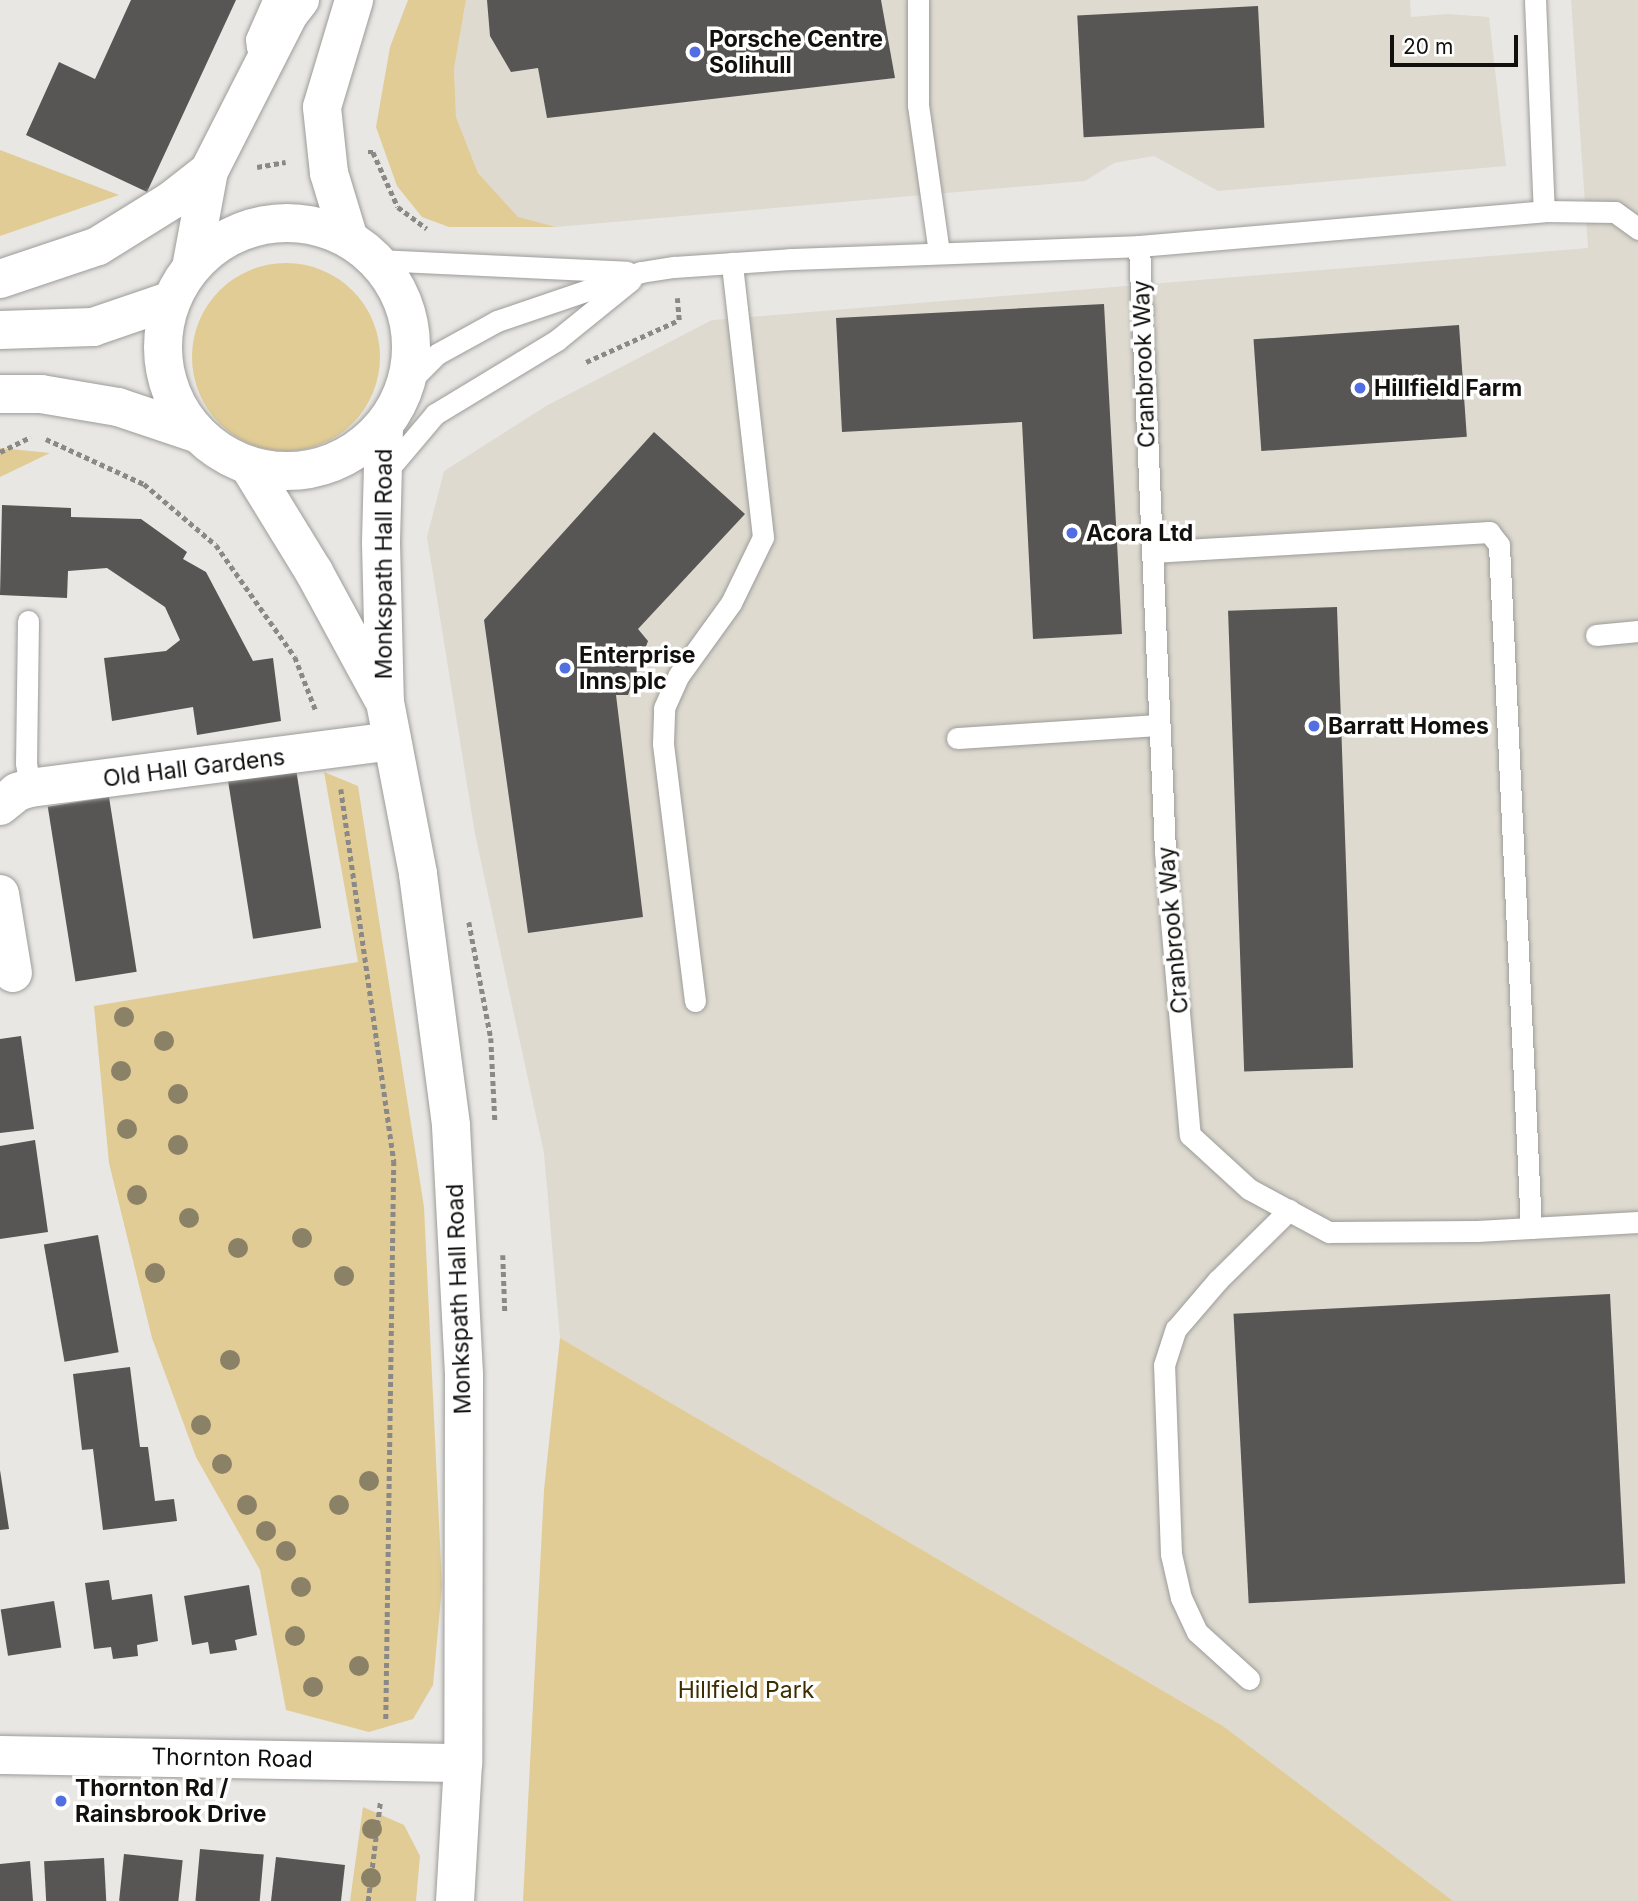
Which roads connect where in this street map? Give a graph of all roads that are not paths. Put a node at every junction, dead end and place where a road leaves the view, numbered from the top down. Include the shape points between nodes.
1 (273, 0) edge
2 (300, 0) edge
3 (354, 0) edge
4 (918, 0) edge
5 (1535, 0) edge
6 (260, 71) junction
7 (209, 172) junction
8 (1544, 211) junction
9 (1638, 229) edge
10 (1139, 246) junction
11 (363, 249) junction
12 (939, 253) junction
13 (732, 263) junction
14 (191, 268) junction
15 (641, 272) junction
16 (0, 279) edge
17 (172, 300) junction
18 (0, 330) edge
19 (407, 384) junction
20 (0, 394) edge
21 (384, 427) junction
22 (198, 434) junction
23 (249, 466) junction
24 (382, 477) junction
25 (1152, 552) junction
26 (28, 621) dead end
27 (1638, 631) edge
28 (1596, 635) dead end
29 (385, 702) junction
30 (1159, 725) junction
31 (957, 738) dead end
32 (392, 741) junction
33 (15, 797) edge
34 (0, 894) edge
35 (13, 973) dead end
36 (695, 1001) dead end
37 (1289, 1210) junction
38 (1638, 1222) edge
39 (1531, 1228) junction
40 (1249, 1679) dead end
41 (0, 1755) edge
42 (463, 1763) junction
43 (455, 1901) edge

1 - 6 lane via 256,39
2 - 6 street
3 - 11 street via 323,107 329,173
4 - 12 lane via 918,105
5 - 8 lane
6 - 7 street
7 - 14 street
7 - 16 street via 98,246
8 - 9 lane via 1615,212
8 - 10 lane
10 - 12 lane
10 - 25 lane, Cranbrook Way
11 - 14 street, Monkspath Hall Road via 305,225 282,222 248,228 217,244
11 - 15 lane
11 - 19 street, Monkspath Hall Road via 397,287 408,318 412,351
12 - 13 lane
13 - 15 lane
13 - 36 lane via 763,537 731,603 680,675 664,708 663,743
14 - 17 street, Monkspath Hall Road
15 - 19 lane via 497,321 437,354
15 - 24 lane via 557,340 435,414
17 - 18 street via 93,327
17 - 22 street, Monkspath Hall Road via 163,335 165,370 176,405
19 - 21 street, Monkspath Hall Road
20 - 22 street, Monkspath Hall Road via 41,394 118,407
21 - 23 street, Monkspath Hall Road via 356,451 322,467 286,472
21 - 24 street, Monkspath Hall Road
22 - 23 street, Monkspath Hall Road via 221,453
23 - 29 street, Monkspath Hall Road
24 - 29 street, Monkspath Hall Road
25 - 30 lane, Cranbrook Way
25 - 39 lane via 1489,532 1499,545
26 - 33 lane via 26,762
27 - 28 lane
29 - 32 street, Monkspath Hall Road
30 - 31 lane
30 - 37 lane, Cranbrook Way via 1165,852 1190,1135 1249,1189
32 - 33 street, Old Hall Gardens
32 - 42 street, Monkspath Hall Road via 418,874 451,1126 464,1374
34 - 35 street
37 - 39 lane, Cranbrook Way via 1329,1232
37 - 40 lane via 1176,1329 1164,1365 1171,1554 1181,1598 1197,1632
38 - 39 lane, Cranbrook Way
41 - 42 street, Thornton Road
42 - 43 street, Monkspath Hall Road

